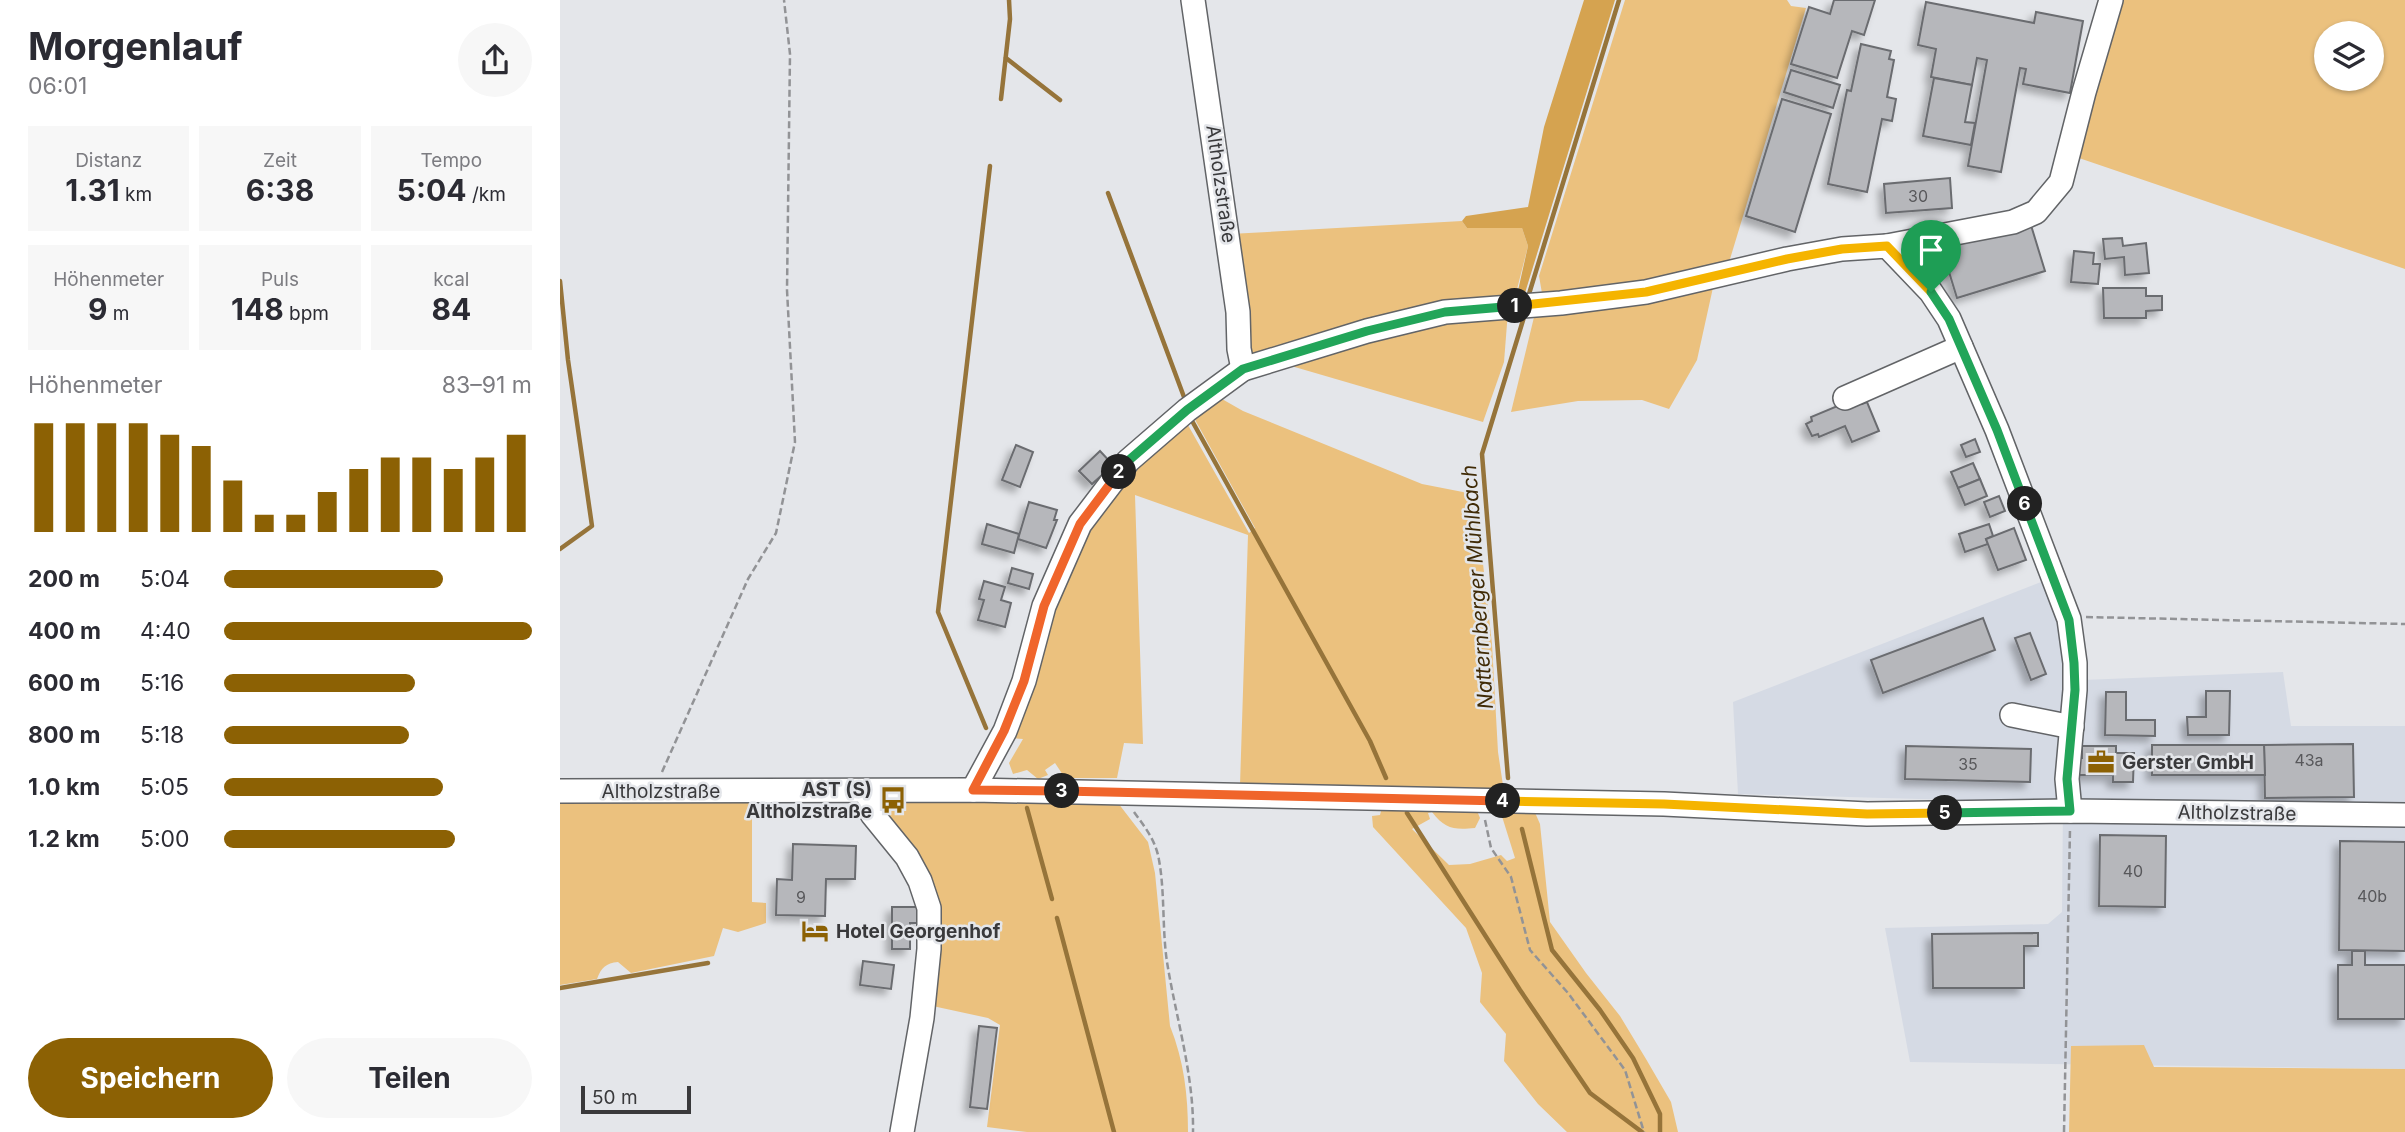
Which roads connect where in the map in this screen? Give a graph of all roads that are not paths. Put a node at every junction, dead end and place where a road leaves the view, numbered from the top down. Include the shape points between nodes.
1 (1193, 0) edge
2 (2111, 0) edge
3 (1887, 246) junction
4 (1961, 347) junction
5 (1243, 369) junction
6 (1845, 398) dead end
7 (2012, 715) dead end
8 (2072, 727) junction
9 (973, 790) junction
10 (560, 791) edge
11 (868, 791) junction
12 (2070, 811) junction
13 (2405, 815) edge
14 (902, 1132) edge

1 - 5 street, Altholzstraße
2 - 3 street via 2061,182 2036,212 2013,222
3 - 4 street via 1931,292
3 - 5 street via 1842,249 1646,292 1445,312
4 - 6 street
4 - 8 street via 2069,620 2074,663
5 - 9 street via 1128,461 1080,524 1044,606 1010,719
7 - 8 street
8 - 12 street via 2067,779
9 - 11 street, Altholzstraße
9 - 12 street, Altholzstraße via 1664,804 1867,814
10 - 11 street, Altholzstraße
11 - 14 street via 872,814 906,857 929,908 922,1018
12 - 13 street, Altholzstraße

